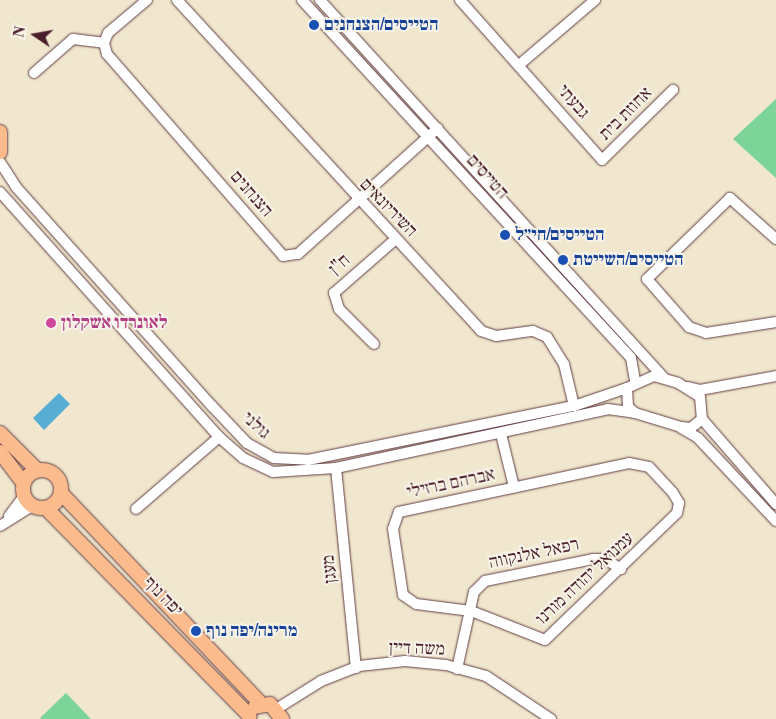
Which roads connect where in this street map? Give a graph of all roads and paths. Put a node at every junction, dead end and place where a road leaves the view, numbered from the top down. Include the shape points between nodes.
1 (147, 0) edge
2 (177, 0) edge
3 (302, 0) edge
4 (320, 0) edge
5 (460, 0) edge
6 (595, 0) edge
7 (104, 42) junction
8 (519, 66) junction
9 (34, 74) dead end
10 (673, 90) dead end
11 (438, 128) junction
12 (0, 132) edge
13 (428, 136) junction
14 (0, 152) edge
15 (602, 160) joint
16 (0, 162) edge
17 (0, 192) edge
18 (357, 200) junction
19 (396, 239) junction
20 (776, 239) edge
21 (776, 322) edge
22 (374, 344) dead end
23 (776, 376) edge
24 (663, 378) junction
25 (733, 383) junction
26 (631, 385) junction
27 (686, 387) junction
28 (574, 406) junction
29 (704, 406) junction
30 (635, 413) junction
31 (702, 419) junction
32 (680, 428) junction
33 (0, 433) edge
34 (501, 434) junction
35 (220, 436) junction
36 (0, 452) edge
37 (336, 468) junction
38 (37, 470) junction
39 (514, 487) junction
40 (61, 493) junction
41 (26, 495) junction
42 (679, 502) joint
43 (776, 504) edge
44 (46, 508) junction
45 (136, 509) dead end
46 (776, 521) edge
47 (2, 524) edge
48 (621, 569) junction
49 (408, 601) joint
50 (471, 611) junction
51 (356, 668) junction
52 (458, 668) junction
53 (261, 704) junction
54 (280, 714) edge
55 (250, 718) edge
56 (551, 719) edge

1 - 7 street via 108,33
2 - 18 street, השיריונאים
3 - 13 street, הטייסים
4 - 11 street, הטייסים
5 - 8 street, גבעתי
6 - 8 street
7 - 9 street via 73,38
7 - 18 street, הצנחנים via 107,54 283,256 298,254
8 - 15 street, גבעתי
10 - 15 street, אחוזת בית
11 - 13 street, הצנחנים
11 - 24 street, הטייסים
12 - 14 main road
13 - 18 street, הצנחנים
13 - 26 street, הטייסים via 630,358
16 - 28 street, גולני via 16,187 151,339 260,453 290,461 308,460
17 - 35 street, גולני
18 - 19 street, השיריונאים
19 - 22 street, ח"ן via 334,293 339,309
19 - 28 street, השיריונאים via 481,331 496,336 533,331 547,337 564,364
20 - 21 street via 730,198 647,279 689,327 706,333
23 - 25 street
24 - 26 street, גולני
24 - 27 street
25 - 27 street via 700,390
25 - 29 street via 716,391
26 - 28 street, גולני
26 - 30 street, הטייסים via 628,407
27 - 29 street via 700,397
29 - 31 street
30 - 32 street, גולני
30 - 34 street, גולני via 608,410
31 - 32 street via 691,428
31 - 43 street
32 - 46 street via 698,438
33 - 38 main road
34 - 37 street, גולני
34 - 39 street, אברהם ברזילי
35 - 37 street, גולני via 243,458 274,472
35 - 45 street
36 - 41 main road
37 - 51 street, מעגן
38 - 40 main road, יפה נוף via 55,475
38 - 41 main road
39 - 42 street, אברהם ברזילי via 641,463
39 - 49 street, אברהם ברזילי via 398,512 393,529 402,595
40 - 44 main road
40 - 53 main road, יפה נוף
41 - 44 main road
41 - 47 street
42 - 48 street, עמנואל יהודה מורנו via 674,517
44 - 55 main road, יפה נוף
48 - 50 street, רפאל אלנקווה via 605,559 593,559 484,581 474,592
48 - 50 street, עמנואל יהודה מורנו via 545,640
49 - 50 street, עמנואל יהודה מורנו
50 - 52 street, רפאל אלנקווה
51 - 52 street, משה דיין via 405,661
51 - 54 street, משה דיין via 321,681
52 - 56 street, משה דיין via 486,676
53 - 54 main road
53 - 55 main road, יפה נוף

